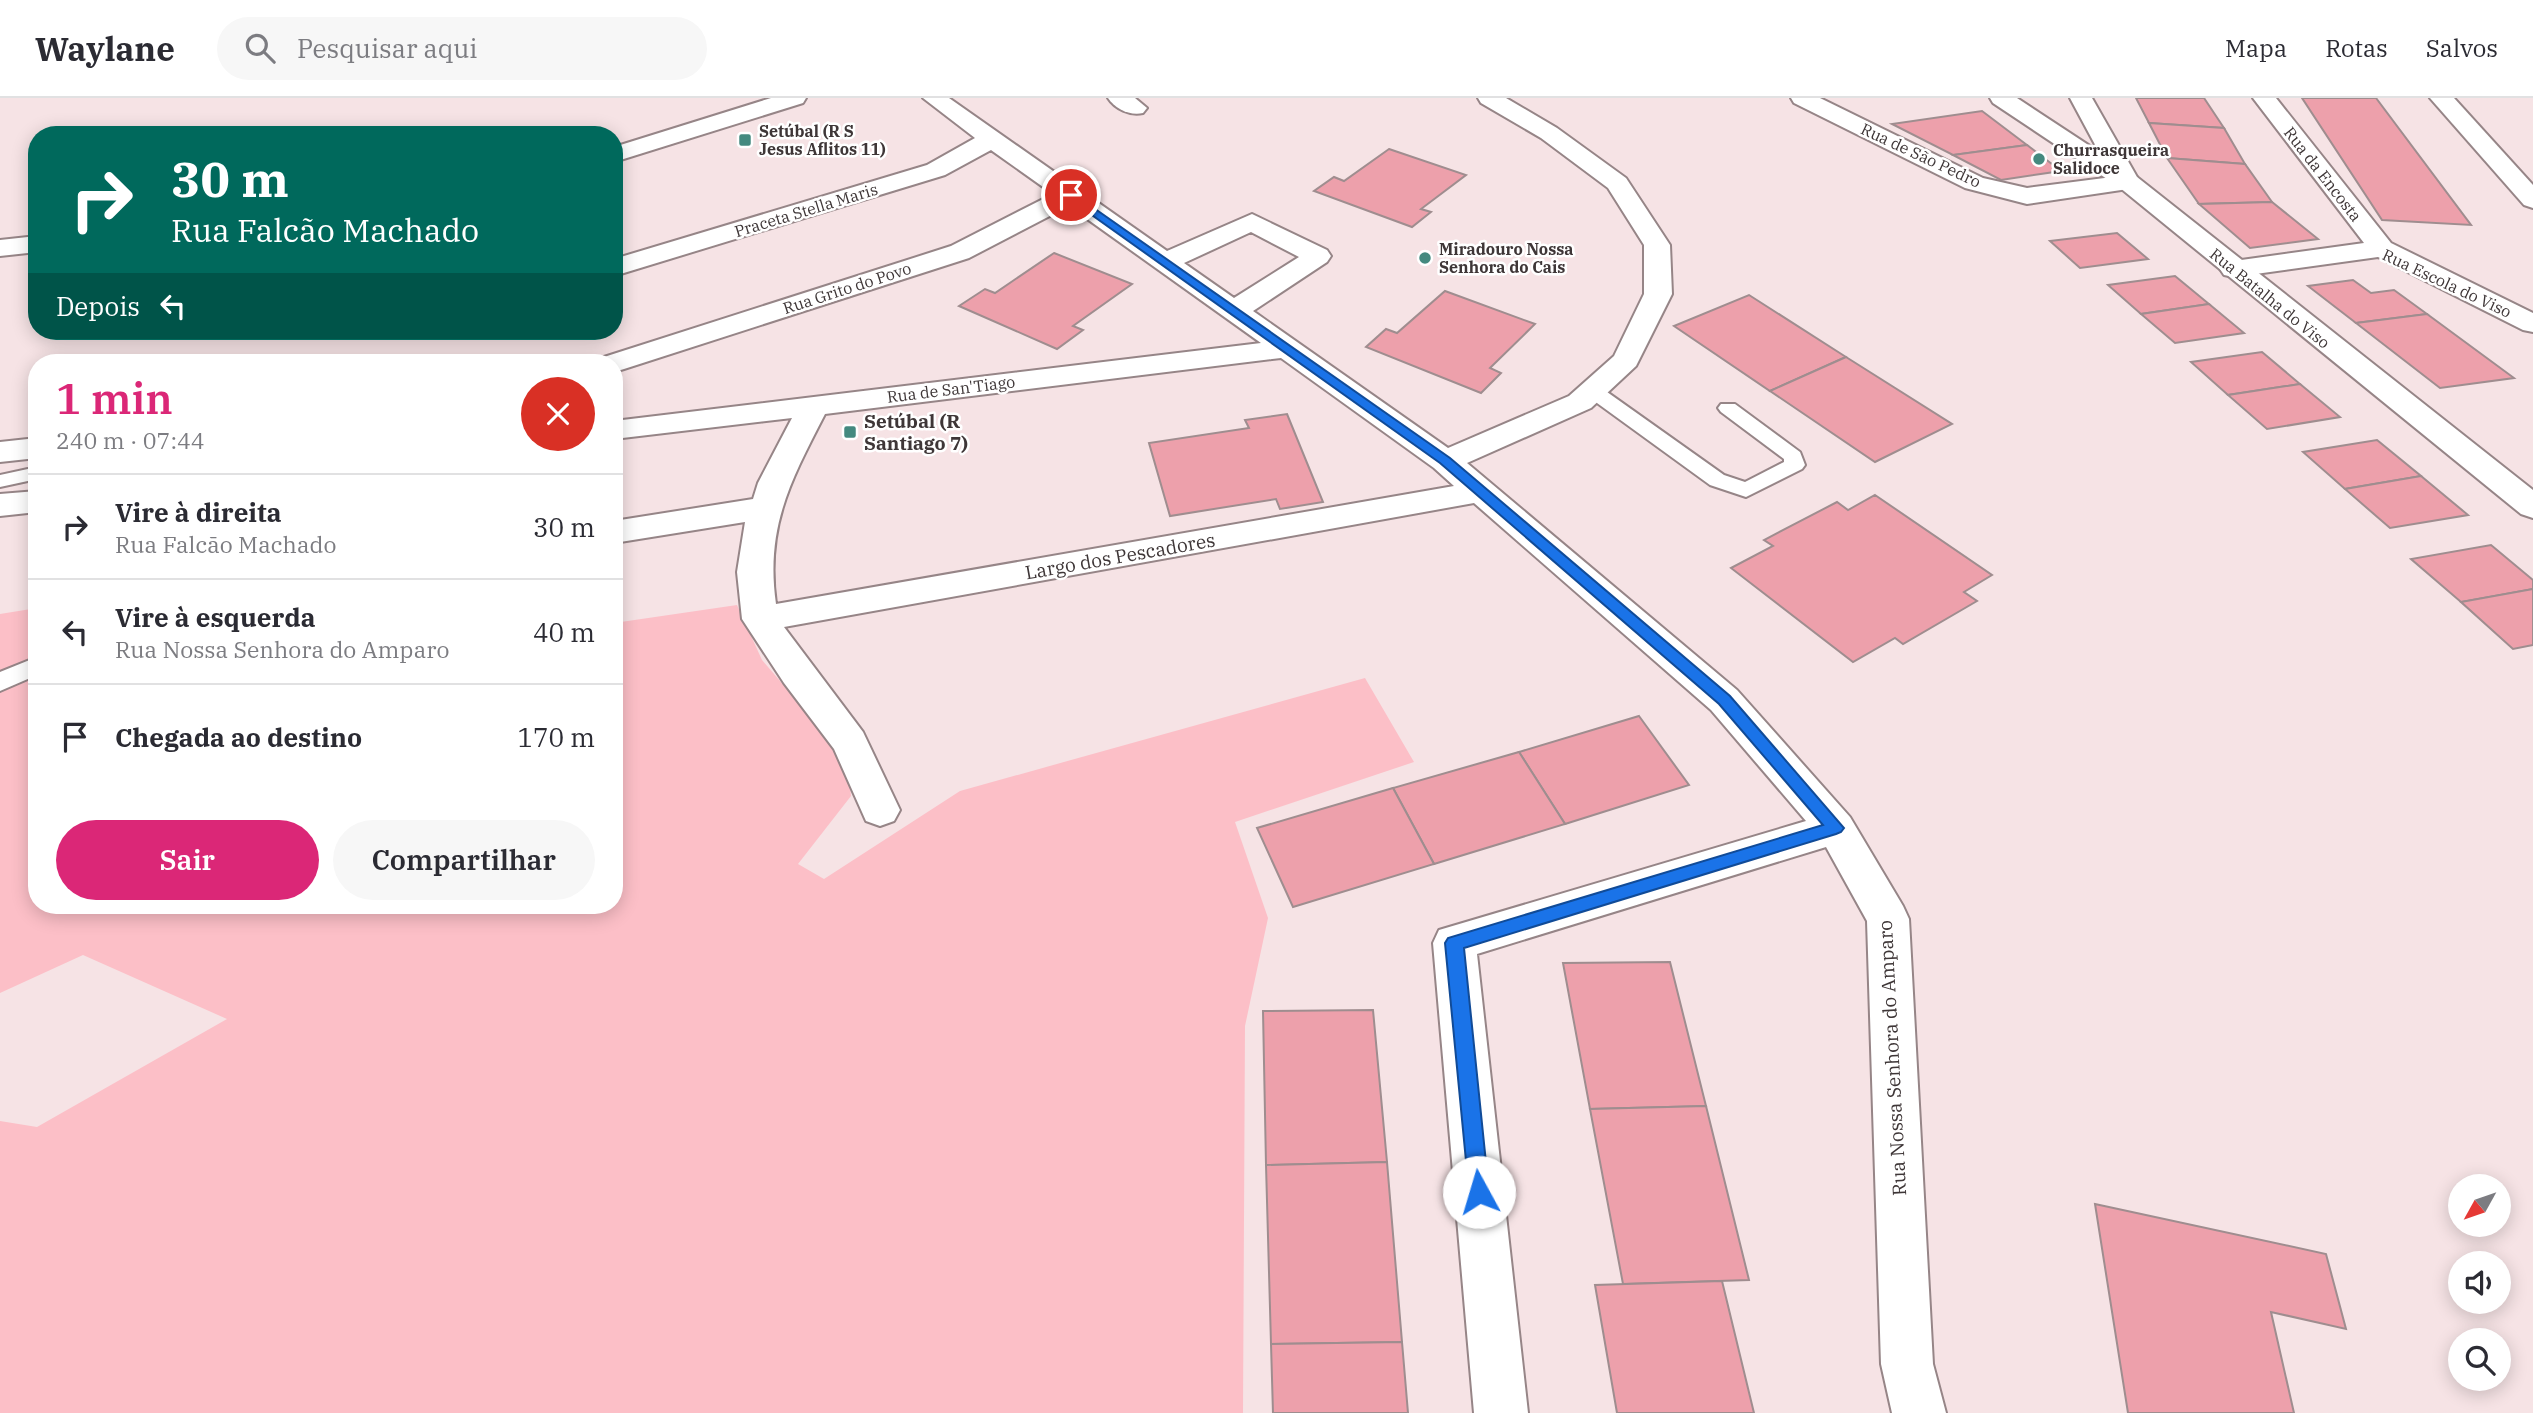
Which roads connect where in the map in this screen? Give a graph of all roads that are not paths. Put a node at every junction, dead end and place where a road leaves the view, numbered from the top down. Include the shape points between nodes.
1 (795, 98) edge
2 (934, 98) edge
3 (1489, 98) edge
4 (1802, 98) edge
5 (2001, 98) edge
6 (2081, 98) edge
7 (2264, 98) edge
8 (2441, 98) edge
9 (992, 139) junction
10 (623, 152) edge
11 (2128, 182) junction
12 (1071, 195) junction
13 (2533, 200) edge
14 (28, 245) edge
15 (0, 247) edge
16 (2382, 249) junction
17 (1165, 262) junction
18 (623, 265) edge
19 (2234, 269) junction
20 (1234, 311) junction
21 (2533, 324) edge
22 (1287, 349) junction
23 (623, 360) edge
24 (1593, 391) junction
25 (814, 405) junction
26 (1728, 408) dead end
27 (623, 429) edge
28 (28, 449) edge
29 (0, 452) edge
30 (1445, 461) junction
31 (28, 475) edge
32 (0, 481) edge
33 (1479, 492) junction
34 (28, 502) edge
35 (0, 505) edge
36 (2533, 507) edge
37 (766, 509) junction
38 (623, 531) edge
39 (760, 619) junction
40 (28, 669) edge
41 (0, 682) edge
42 (880, 810) dead end
43 (1836, 828) junction
44 (1501, 1413) edge
45 (1919, 1413) edge

1 - 10 street
2 - 9 street, Rua Nossa Senhora do Amparo
3 - 24 street via 1549,133 1617,183 1657,245 1658,294 1626,359
4 - 11 street, Rua de São Pedro via 1974,183 2027,196
5 - 11 street, Rua Batalha do Viso
6 - 11 street
7 - 16 street, Rua da Encosta
8 - 13 street
9 - 12 street, Rua Nossa Senhora do Amparo
9 - 18 street, Praceta Stella Maris via 936,170
11 - 19 street, Rua Batalha do Viso
12 - 17 street, Rua Nossa Senhora do Amparo
12 - 23 street, Rua Grito do Povo via 960,252
14 - 15 street
16 - 19 street, Rua Escola do Viso
16 - 21 street, Rua Escola do Viso
17 - 20 street, Rua Nossa Senhora do Amparo
17 - 20 street via 1252,222 1318,256
19 - 36 street, Rua Batalha do Viso
20 - 22 street, Rua Nossa Senhora do Amparo
22 - 25 street, Rua de San'Tiago
22 - 30 street, Rua Nossa Senhora do Amparo
24 - 26 lane via 1733,487 1746,490 1795,465 1793,456
24 - 30 street via 1580,402
25 - 27 street, Rua de San'Tiago
25 - 37 street via 774,483
28 - 29 street
30 - 33 street, Rua Nossa Senhora do Amparo
31 - 32 lane
33 - 39 street, Largo dos Pescadores
33 - 43 street, Rua Nossa Senhora do Amparo via 1724,700
34 - 35 street
37 - 38 street
37 - 39 street via 754,572
39 - 42 street via 850,742
40 - 41 lane
43 - 44 street via 1454,943
43 - 45 street, Rua Nossa Senhora do Amparo via 1888,919 1907,1364

